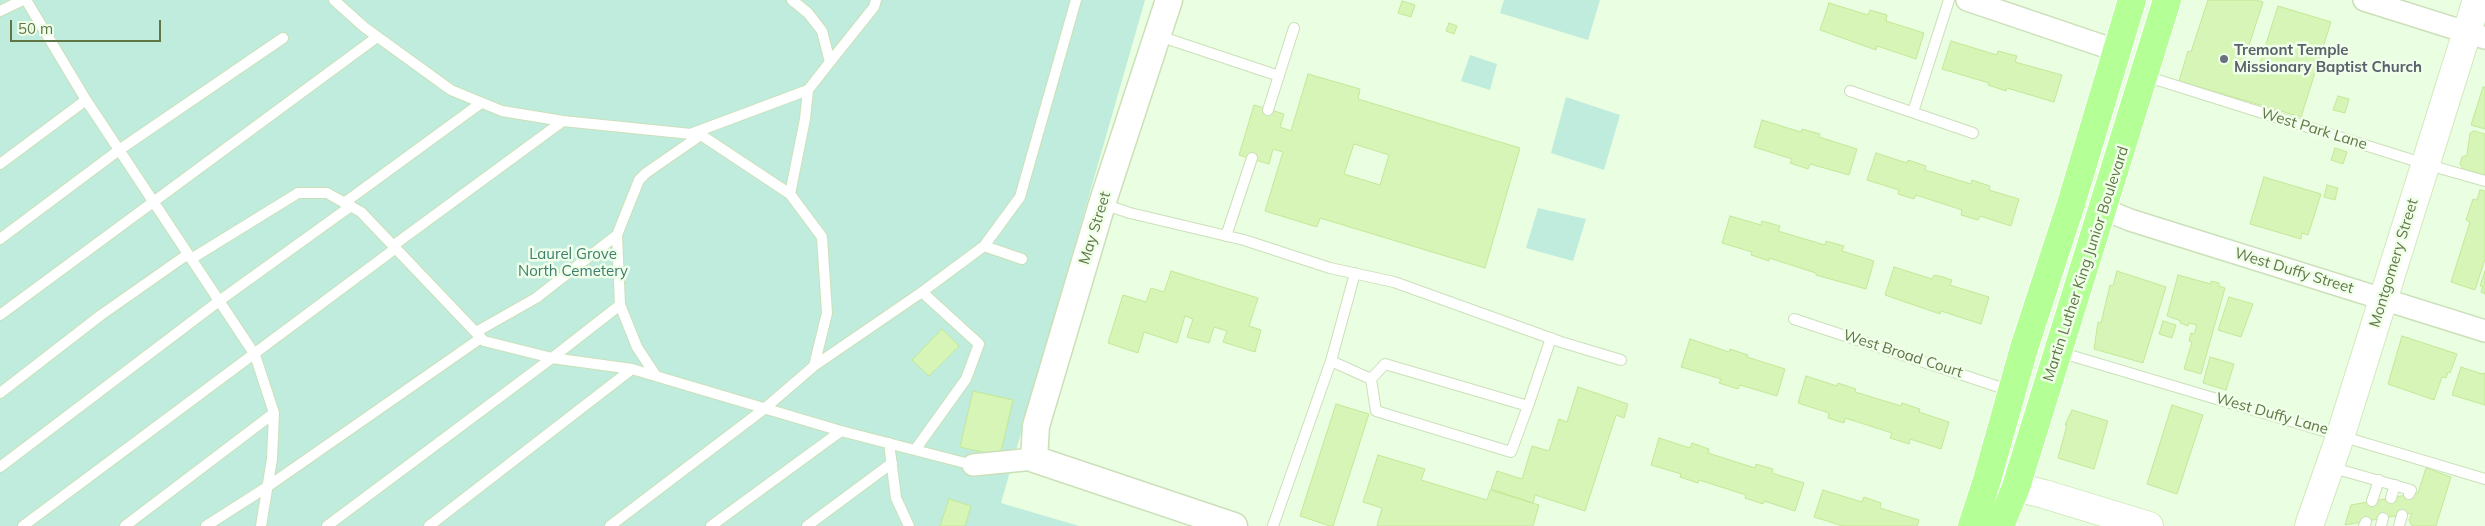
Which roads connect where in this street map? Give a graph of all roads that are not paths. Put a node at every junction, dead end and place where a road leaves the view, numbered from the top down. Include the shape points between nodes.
1 (25, 0) edge
2 (334, 0) edge
3 (792, 0) edge
4 (876, 0) edge
5 (1076, 0) edge
6 (1169, 0) edge
7 (1949, 0) edge
8 (1967, 0) edge
9 (2132, 0) edge
10 (2167, 0) edge
11 (2364, 0) edge
12 (2477, 0) edge
13 (0, 12) edge
14 (1294, 28) dead end
15 (2476, 35) edge
16 (1158, 36) junction
17 (377, 37) junction
18 (283, 38) dead end
19 (2115, 50) junction
20 (830, 62) junction
21 (1279, 76) junction
22 (2145, 76) junction
23 (808, 90) junction
24 (1850, 91) dead end
25 (86, 100) junction
26 (481, 103) junction
27 (1268, 110) dead end
28 (1913, 112) junction
29 (563, 121) junction
30 (1973, 133) dead end
31 (697, 134) junction
32 (119, 150) junction
33 (1252, 158) dead end
34 (0, 164) edge
35 (2425, 164) junction
36 (2485, 181) edge
37 (790, 194) junction
38 (153, 202) junction
39 (348, 204) junction
40 (1102, 204) junction
41 (2103, 209) junction
42 (616, 235) junction
43 (1226, 236) junction
44 (0, 239) edge
45 (984, 246) junction
46 (395, 247) junction
47 (189, 256) junction
48 (1022, 259) dead end
49 (1355, 273) junction
50 (922, 292) junction
51 (2383, 299) junction
52 (219, 301) junction
53 (620, 305) junction
54 (0, 315) edge
55 (1794, 319) dead end
56 (2485, 330) edge
57 (478, 335) junction
58 (1551, 338) junction
59 (2058, 352) junction
60 (255, 355) junction
61 (552, 358) junction
62 (1621, 360) dead end
63 (1331, 361) junction
64 (814, 366) junction
65 (632, 369) junction
66 (656, 376) junction
67 (1371, 379) junction
68 (2012, 391) junction
69 (0, 393) edge
70 (1528, 406) junction
71 (764, 409) junction
72 (274, 413) junction
73 (841, 431) junction
74 (2341, 434) junction
75 (889, 443) junction
76 (915, 450) junction
77 (1034, 459) junction
78 (892, 463) junction
79 (973, 465) joint
80 (0, 467) edge
81 (2330, 467) junction
82 (2485, 479) edge
83 (1987, 480) junction
84 (2379, 480) junction
85 (2395, 485) junction
86 (2016, 486) junction
87 (268, 487) junction
88 (2409, 494) dead end
89 (2391, 498) dead end
90 (2372, 501) dead end
91 (2402, 515) dead end
92 (2141, 525) edge
93 (23, 526) edge
94 (125, 526) edge
95 (206, 526) edge
96 (261, 526) edge
97 (326, 526) edge
98 (429, 526) edge
99 (610, 526) edge
100 (711, 526) edge
101 (807, 526) edge
102 (909, 526) edge
103 (1234, 526) edge
104 (1272, 526) edge
105 (1972, 526) edge
106 (2000, 526) edge
107 (2310, 526) edge
108 (2399, 526) edge

1 - 13 lane
1 - 25 lane
2 - 17 lane
3 - 20 lane via 822,31
4 - 20 lane via 874,7
5 - 45 lane via 1020,197
6 - 16 street, May Street
7 - 28 lane
8 - 19 street
9 - 19 main road
10 - 22 main road, Martin Luther King Junior Boulevard
11 - 15 street
12 - 15 main road, Montgomery Street
14 - 21 lane
15 - 35 main road, Montgomery Street
16 - 21 lane
16 - 40 street, May Street
17 - 26 lane via 451,90
17 - 38 lane
18 - 32 lane
19 - 68 main road
20 - 23 lane
21 - 27 lane
22 - 35 lane, West Park Lane
22 - 41 main road, Martin Luther King Junior Boulevard
23 - 31 lane
23 - 37 lane
24 - 28 lane
25 - 32 lane
25 - 34 lane
26 - 29 lane via 502,111
26 - 39 lane
28 - 30 lane
29 - 31 lane
29 - 46 lane
31 - 37 lane
31 - 42 lane via 639,180
32 - 38 lane
32 - 44 lane
33 - 43 lane
35 - 36 lane, West Park Lane
35 - 51 main road, Montgomery Street
37 - 64 lane via 822,237 827,313
38 - 47 lane
38 - 54 lane
39 - 46 lane via 361,212
39 - 47 lane via 328,193 298,193
39 - 52 lane
40 - 43 lane
40 - 77 street, May Street via 1036,426
41 - 51 street, West Duffy Street
41 - 59 main road, Martin Luther King Junior Boulevard
42 - 53 lane
42 - 57 lane via 536,298
43 - 49 lane
45 - 48 lane
45 - 50 lane
46 - 57 lane
46 - 60 lane
47 - 52 lane
47 - 69 lane via 94,321
49 - 58 lane via 1394,282
49 - 63 lane
50 - 64 lane
50 - 76 lane via 979,344 966,380
51 - 56 street, West Duffy Street
51 - 74 main road, Montgomery Street
52 - 60 lane
52 - 80 lane
53 - 61 lane
53 - 66 lane via 636,347
55 - 68 lane, West Broad Court
57 - 61 lane via 484,341
57 - 87 lane
58 - 62 lane
58 - 70 lane
59 - 74 lane, West Duffy Lane
59 - 86 main road, Martin Luther King Junior Boulevard
60 - 72 lane
60 - 93 lane
61 - 65 lane
61 - 97 lane
63 - 67 lane
63 - 104 lane
64 - 71 lane
65 - 66 lane
65 - 98 lane
66 - 71 lane
67 - 70 lane via 1385,364
67 - 70 lane via 1376,411 1511,452
68 - 83 main road
71 - 73 lane
71 - 99 lane
72 - 87 lane
72 - 94 lane
73 - 75 lane
73 - 100 lane
74 - 81 main road, Montgomery Street
74 - 82 lane, West Duffy Lane
75 - 76 lane
75 - 78 lane
76 - 79 lane
77 - 79 street
77 - 103 street
78 - 101 lane
78 - 102 lane via 896,498
81 - 84 lane
81 - 107 main road, Montgomery Street
83 - 86 main road
83 - 105 main road
84 - 85 lane
84 - 90 lane
85 - 88 lane via 2411,490
85 - 89 lane
86 - 92 main road
86 - 106 main road, Martin Luther King Junior Boulevard
87 - 95 lane
87 - 96 lane
91 - 108 lane

